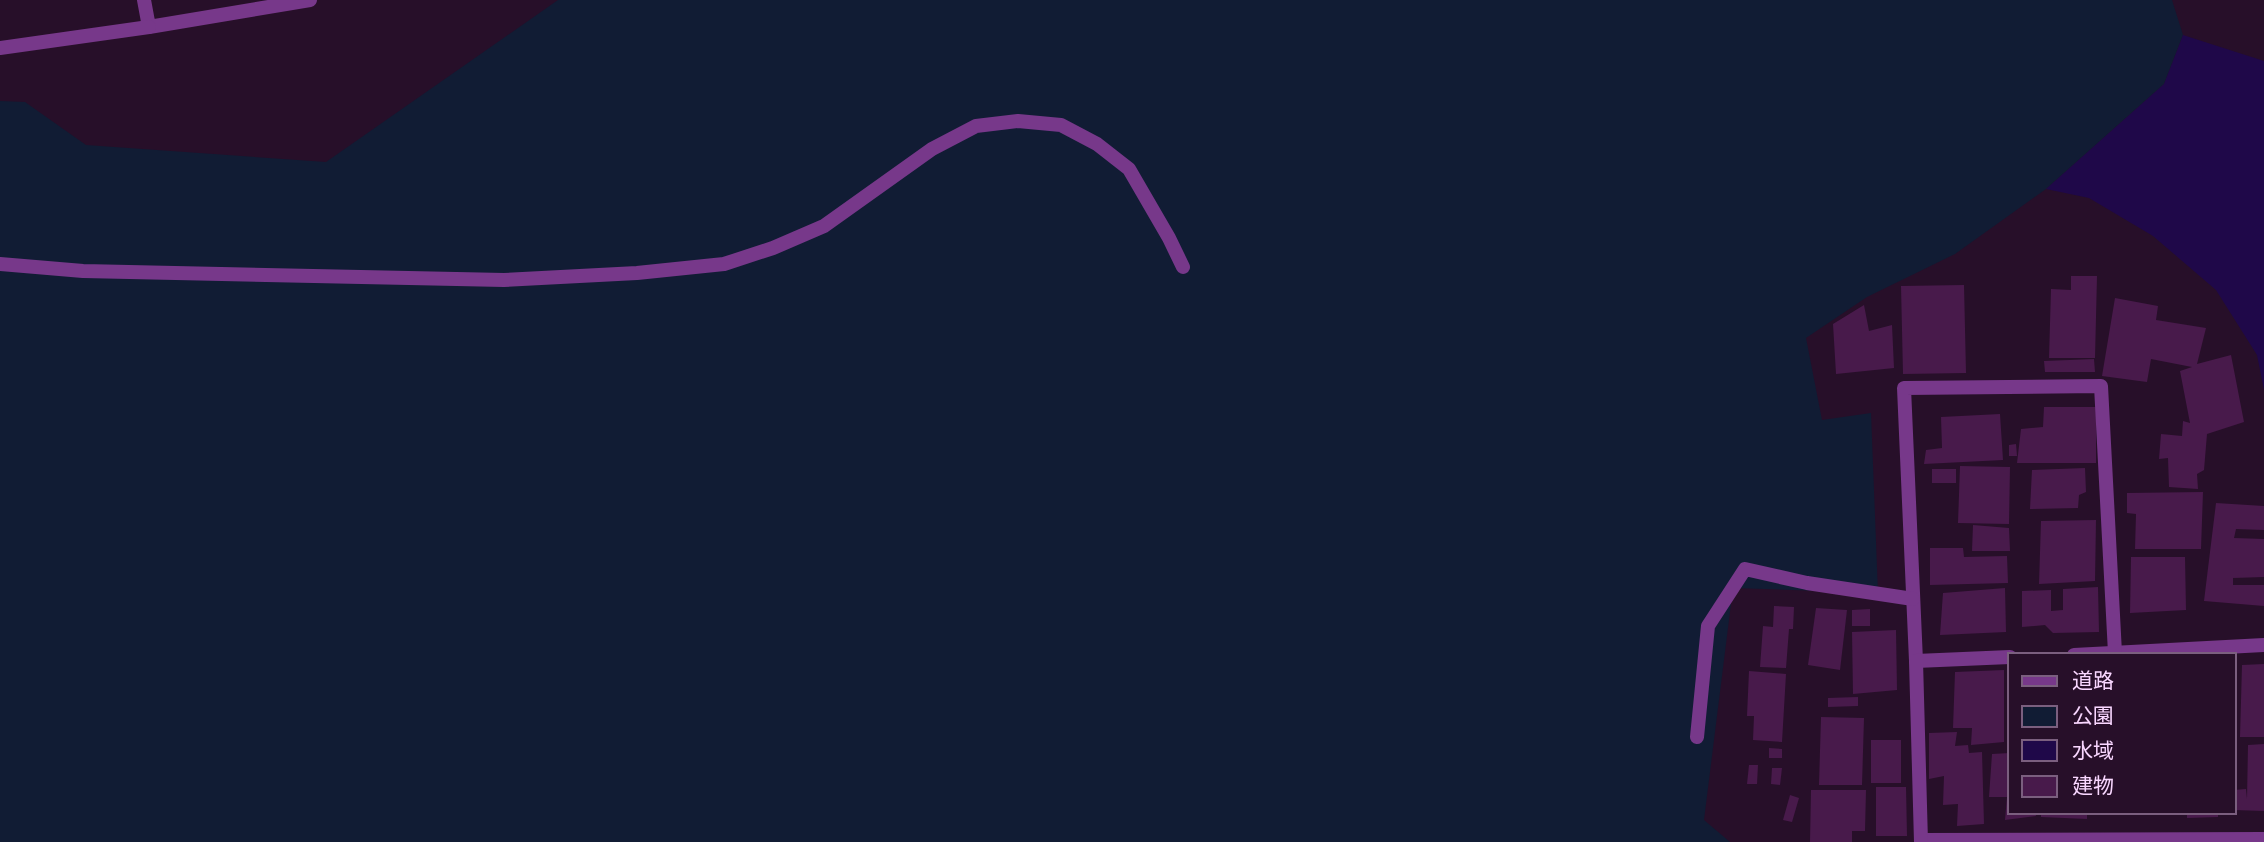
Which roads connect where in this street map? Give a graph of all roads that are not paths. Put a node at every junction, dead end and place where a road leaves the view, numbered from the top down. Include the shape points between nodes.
1 (144, 0) edge
2 (310, 0) edge
3 (149, 27) junction
4 (0, 48) edge
5 (0, 264) edge
6 (1182, 267) dead end
7 (1913, 599) junction
8 (2264, 645) edge
9 (2115, 653) edge
10 (2008, 657) edge
11 (1916, 661) junction
12 (1697, 737) dead end
13 (2264, 839) edge
14 (1921, 841) edge

1 - 3 street
2 - 3 street
3 - 4 street
5 - 6 street via 83,271 504,280 724,264 824,226 932,149 976,126 1018,121 1061,125 1097,144 1129,169
7 - 9 street via 1904,388 2101,386
7 - 11 street
7 - 12 street via 1745,569 1708,626
8 - 9 street
10 - 11 street
11 - 14 street
13 - 14 street

